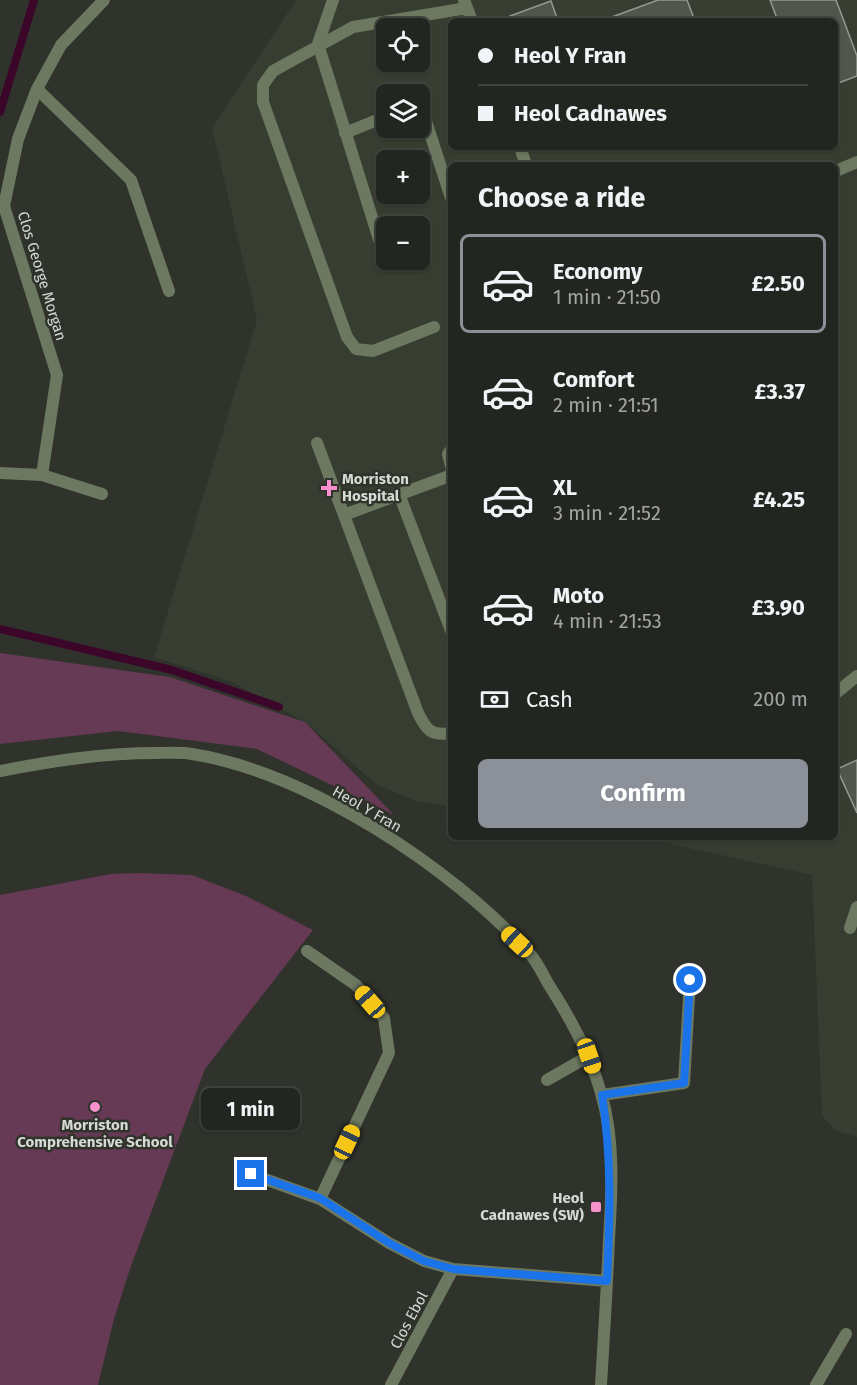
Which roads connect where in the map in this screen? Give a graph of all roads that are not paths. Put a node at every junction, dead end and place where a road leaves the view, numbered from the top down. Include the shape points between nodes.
1 (104, 0) edge
2 (333, 0) edge
3 (465, 4) edge
4 (471, 18) edge
5 (318, 44) junction
6 (37, 89) junction
7 (376, 120) edge
8 (430, 129) edge
9 (345, 133) junction
10 (857, 162) edge
11 (838, 170) edge
12 (448, 187) edge
13 (376, 230) edge
14 (169, 291) dead end
15 (434, 327) dead end
16 (317, 443) dead end
17 (0, 473) edge
18 (42, 475) junction
19 (448, 476) edge
20 (102, 494) dead end
21 (399, 494) junction
22 (344, 515) junction
23 (448, 623) edge
24 (857, 676) edge
25 (838, 691) edge
26 (448, 733) edge
27 (0, 771) edge
28 (857, 907) edge
29 (850, 928) dead end
30 (307, 951) dead end
31 (690, 980) dead end
32 (589, 1056) junction
33 (547, 1080) dead end
34 (602, 1095) junction
35 (251, 1174) dead end
36 (320, 1198) junction
37 (453, 1269) junction
38 (607, 1281) junction
39 (846, 1334) dead end
40 (391, 1385) edge
41 (601, 1385) edge
42 (816, 1385) edge

1 - 6 street, Clos George Morgan via 61,45
2 - 5 street
3 - 4 street
3 - 5 street via 353,27
5 - 9 street
5 - 15 street via 273,71 263,85 263,102 347,337 356,349 373,351
6 - 14 street via 131,180
6 - 18 street, Clos George Morgan via 18,139 4,206 57,375
7 - 9 street
8 - 12 street
9 - 13 street
10 - 11 street
16 - 22 street
17 - 18 street
18 - 20 street
19 - 21 street
21 - 22 street
21 - 23 street
22 - 26 street via 418,713 432,734
24 - 25 street
27 - 32 street, Heol Y Fran via 128,753 191,753 251,769 319,798 444,874 531,955
28 - 29 street
30 - 36 street via 356,985 384,1018 389,1053
31 - 34 street via 684,1083
32 - 33 street
32 - 34 street, Heol Y Fran
34 - 38 street, Heol Y Fran via 612,1187
35 - 36 street
36 - 37 street via 389,1243 424,1261
37 - 38 street
37 - 40 street, Clos Ebol
38 - 41 street, Heol Y Fran
39 - 42 street

